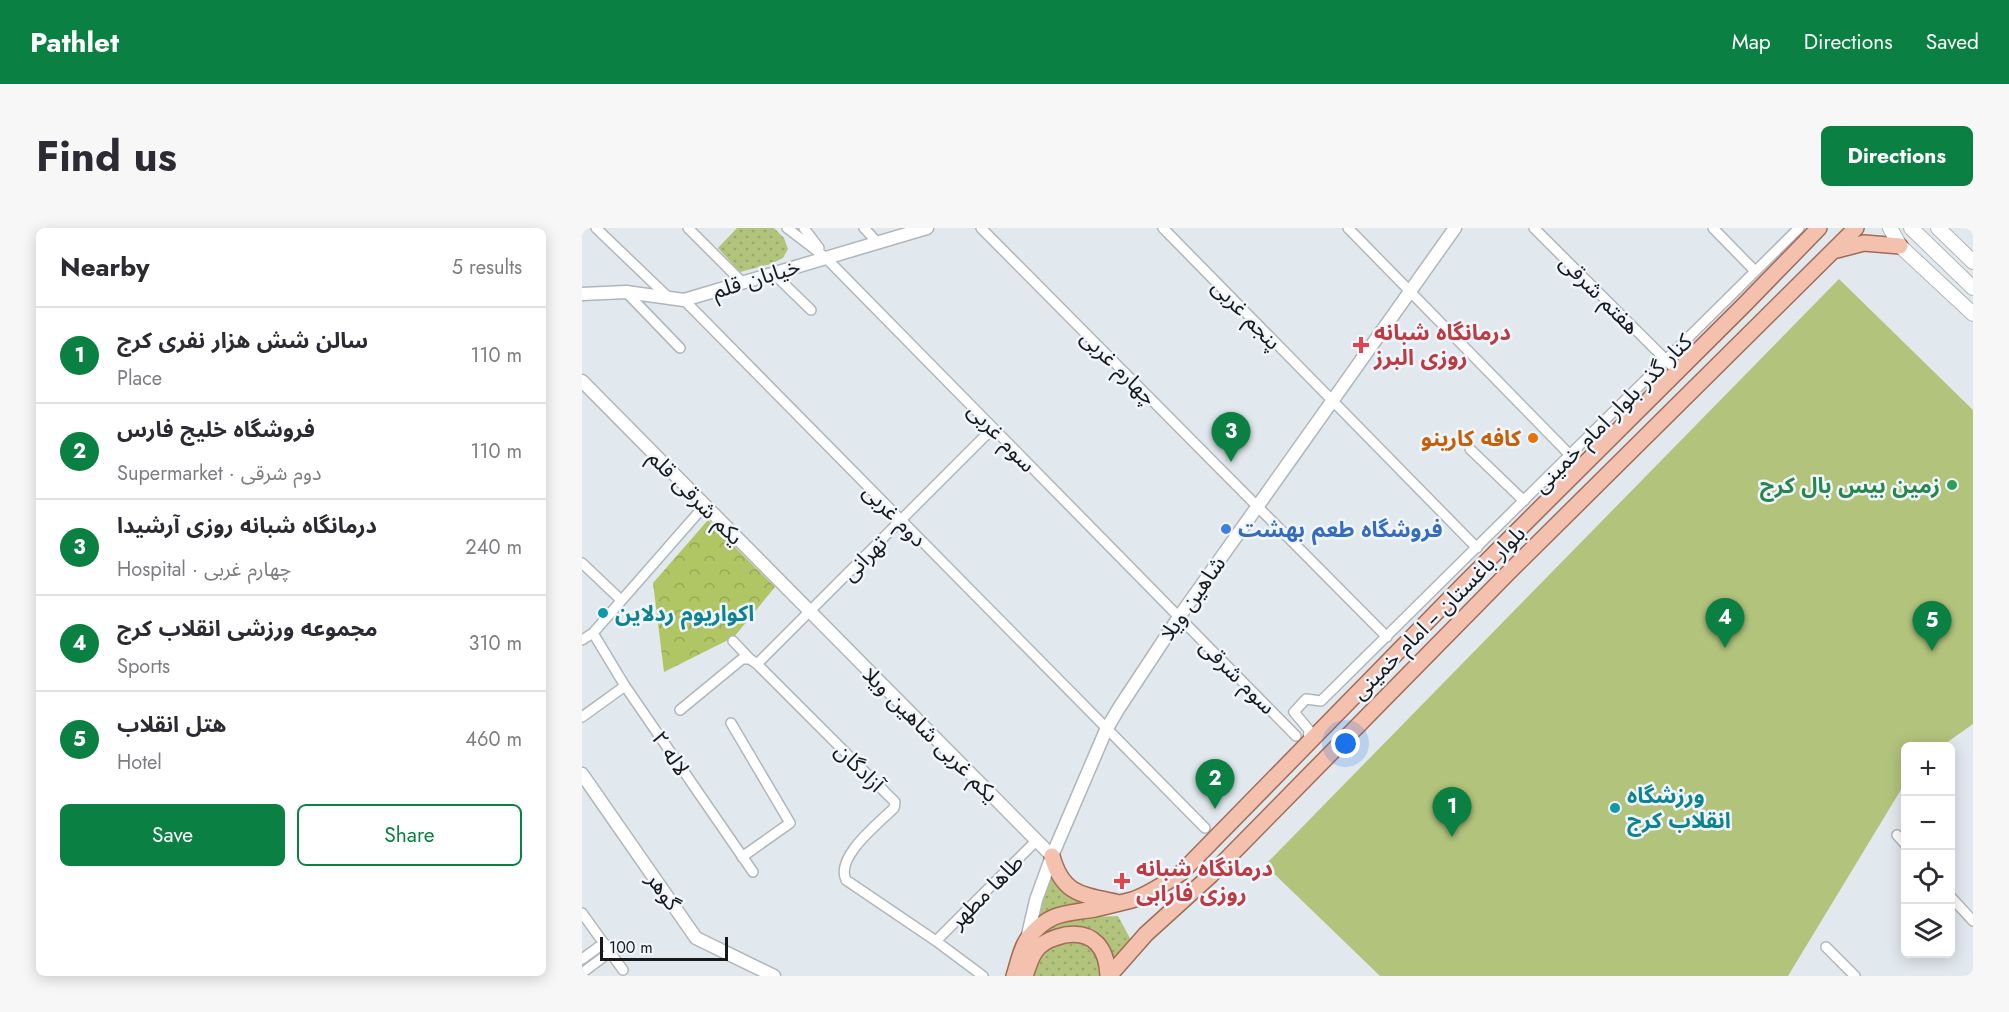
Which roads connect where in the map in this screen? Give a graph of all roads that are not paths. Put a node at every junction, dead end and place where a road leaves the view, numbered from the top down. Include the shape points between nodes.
1 (597, 228) edge
2 (688, 228) edge
3 (787, 228) edge
4 (804, 228) edge
5 (864, 228) edge
6 (927, 228) edge
7 (981, 228) edge
8 (1163, 228) edge
9 (1348, 228) edge
10 (1455, 228) edge
11 (1534, 228) edge
12 (1713, 228) edge
13 (1799, 228) edge
14 (1819, 228) edge
15 (1856, 228) edge
16 (1890, 228) edge
17 (1911, 228) edge
18 (1938, 228) edge
19 (878, 243) junction
20 (1900, 246) junction
21 (1834, 251) junction
22 (825, 257) junction
23 (1973, 262) edge
24 (1755, 271) junction
25 (773, 273) junction
26 (742, 282) junction
27 (1973, 288) edge
28 (626, 292) junction
29 (1410, 292) junction
30 (582, 294) edge
31 (677, 300) junction
32 (1745, 304) junction
33 (811, 310) dead end
34 (1973, 314) edge
35 (1732, 317) junction
36 (1764, 319) junction
37 (1747, 336) junction
38 (680, 348) dead end
39 (1666, 360) junction
40 (1678, 372) junction
41 (582, 381) edge
42 (1331, 400) junction
43 (993, 428) junction
44 (1470, 449) dead end
45 (1570, 455) junction
46 (1524, 501) junction
47 (705, 505) junction
48 (1257, 506) junction
49 (901, 521) junction
50 (1477, 548) junction
51 (582, 563) edge
52 (1455, 570) junction
53 (1466, 582) junction
54 (621, 600) junction
55 (810, 612) junction
56 (1179, 617) junction
57 (593, 633) junction
58 (1416, 634) junction
59 (1387, 637) junction
60 (582, 640) edge
61 (733, 641) dead end
62 (1433, 650) junction
63 (1392, 658) junction
64 (750, 661) junction
65 (1409, 674) junction
66 (625, 686) junction
67 (680, 710) dead end
68 (582, 717) edge
69 (731, 723) dead end
70 (1106, 730) junction
71 (1302, 741) junction
72 (582, 774) edge
73 (1205, 828) dead end
74 (1897, 835) dead end
75 (1901, 840) edge
76 (1036, 841) junction
77 (1052, 856) junction
78 (742, 857) junction
79 (753, 872) dead end
80 (1955, 901) edge
81 (1119, 903) junction
82 (582, 913) edge
83 (1973, 921) edge
84 (1027, 939) junction
85 (936, 941) junction
86 (604, 943) junction
87 (1826, 947) dead end
88 (610, 952) junction
89 (582, 959) edge
90 (623, 970) dead end
91 (582, 973) edge
92 (774, 976) edge
93 (983, 976) edge
94 (1014, 976) edge
95 (1025, 976) edge
96 (1109, 976) edge
97 (1855, 976) edge

1 - 31 street, دوم غربی
2 - 26 street
3 - 22 street
4 - 22 street
5 - 19 street
6 - 19 street, خیابان قلم
7 - 48 street, چهارم غربی
8 - 42 street, پنجم غربی
9 - 29 street
10 - 29 street, شاهین ویلا
11 - 39 street, هفتم شرقی
12 - 24 street
13 - 24 street, کنار گذر بلوار امام خمینی
14 - 32 main road, بلوار باغستان -- امام خمینی
15 - 21 main road, بلوار باغستان -- امام خمینی
16 - 20 main road
17 - 27 main road
18 - 23 main road
19 - 22 street, خیابان قلم
20 - 21 main road via 1864,243
20 - 34 main road
21 - 36 main road, بلوار باغستان -- امام خمینی
22 - 25 street, خیابان قلم
22 - 43 street, سوم غربی
24 - 39 street, کنار گذر بلوار امام خمینی
25 - 26 street, خیابان قلم
25 - 33 street
26 - 31 street, خیابان قلم
28 - 30 street, خیابان قلم
28 - 31 street, خیابان قلم
28 - 38 street
29 - 42 street, شاهین ویلا
29 - 45 street
31 - 49 street, دوم غربی
32 - 35 main road, بلوار باغستان -- امام خمینی
32 - 36 main road via 1751,318
35 - 37 main road via 1745,325
35 - 40 main road, بلوار باغستان -- امام خمینی
36 - 37 main road, بلوار باغستان -- امام خمینی
37 - 62 main road, بلوار باغستان -- امام خمینی
39 - 40 street, هفتم شرقی
39 - 45 street, کنار گذر بلوار امام خمینی
40 - 53 main road, بلوار باغستان -- امام خمینی
41 - 47 street, یکم شرقی قلم
42 - 48 street, شاهین ویلا
42 - 50 street, پنجم غربی
43 - 49 street, تهرانی
43 - 56 street, سوم غربی
44 - 46 street
45 - 46 street, کنار گذر بلوار امام خمینی
46 - 50 street, کنار گذر بلوار امام خمینی
47 - 54 street
47 - 55 street, یکم شرقی قلم
48 - 56 street, شاهین ویلا
48 - 59 street, چهارم غربی
49 - 55 street, تهرانی
49 - 70 street, دوم غربی
50 - 52 street, کنار گذر بلوار امام خمینی
51 - 54 street
52 - 53 street
52 - 59 street, کنار گذر بلوار امام خمینی
53 - 58 main road, بلوار باغستان -- امام خمینی
54 - 57 street
55 - 64 street, تهرانی
55 - 76 street, یکم غربی شاهین ویلا
56 - 70 street, شاهین ویلا
56 - 71 street, سوم شرقی
57 - 60 street
57 - 66 street, لاله ۲
58 - 62 main road via 1420,646
58 - 63 main road, بلوار باغستان -- امام خمینی
59 - 71 street, کنار گذر بلوار امام خمینی via 1321,701 1306,699 1294,712 1309,730
61 - 64 street, آزادگان
62 - 65 main road, بلوار باغستان -- امام خمینی
63 - 65 main road via 1407,662
63 - 71 main road, بلوار باغستان -- امام خمینی
64 - 67 street
64 - 85 street, آزادگان via 895,802 894,808 847,858 843,873 851,885
65 - 96 main road, بلوار باغستان -- امام خمینی via 1212,875 1142,938
66 - 68 street
66 - 78 street, لاله ۲
69 - 78 street via 790,823
70 - 73 street, دوم غربی
70 - 77 street, شاهین ویلا
71 - 81 main road, بلوار باغستان -- امام خمینی via 1181,873 1148,894
72 - 92 street, گوهر via 696,938
74 - 75 street
76 - 77 street, یکم غربی شاهین ویلا
76 - 85 street, طاها مطهر
77 - 81 main road via 1061,880 1071,889
77 - 84 street, شاهین ویلا
78 - 79 street, لاله ۲
80 - 83 street
81 - 84 main road, بلوار باغستان -- امام خمینی via 1052,917
82 - 86 street
84 - 94 main road, بلوار باغستان -- امام خمینی
85 - 93 street
86 - 88 street
86 - 89 street
87 - 97 street
88 - 90 street
88 - 91 street
95 - 96 main road via 1040,946 1073,934 1086,936 1101,948

